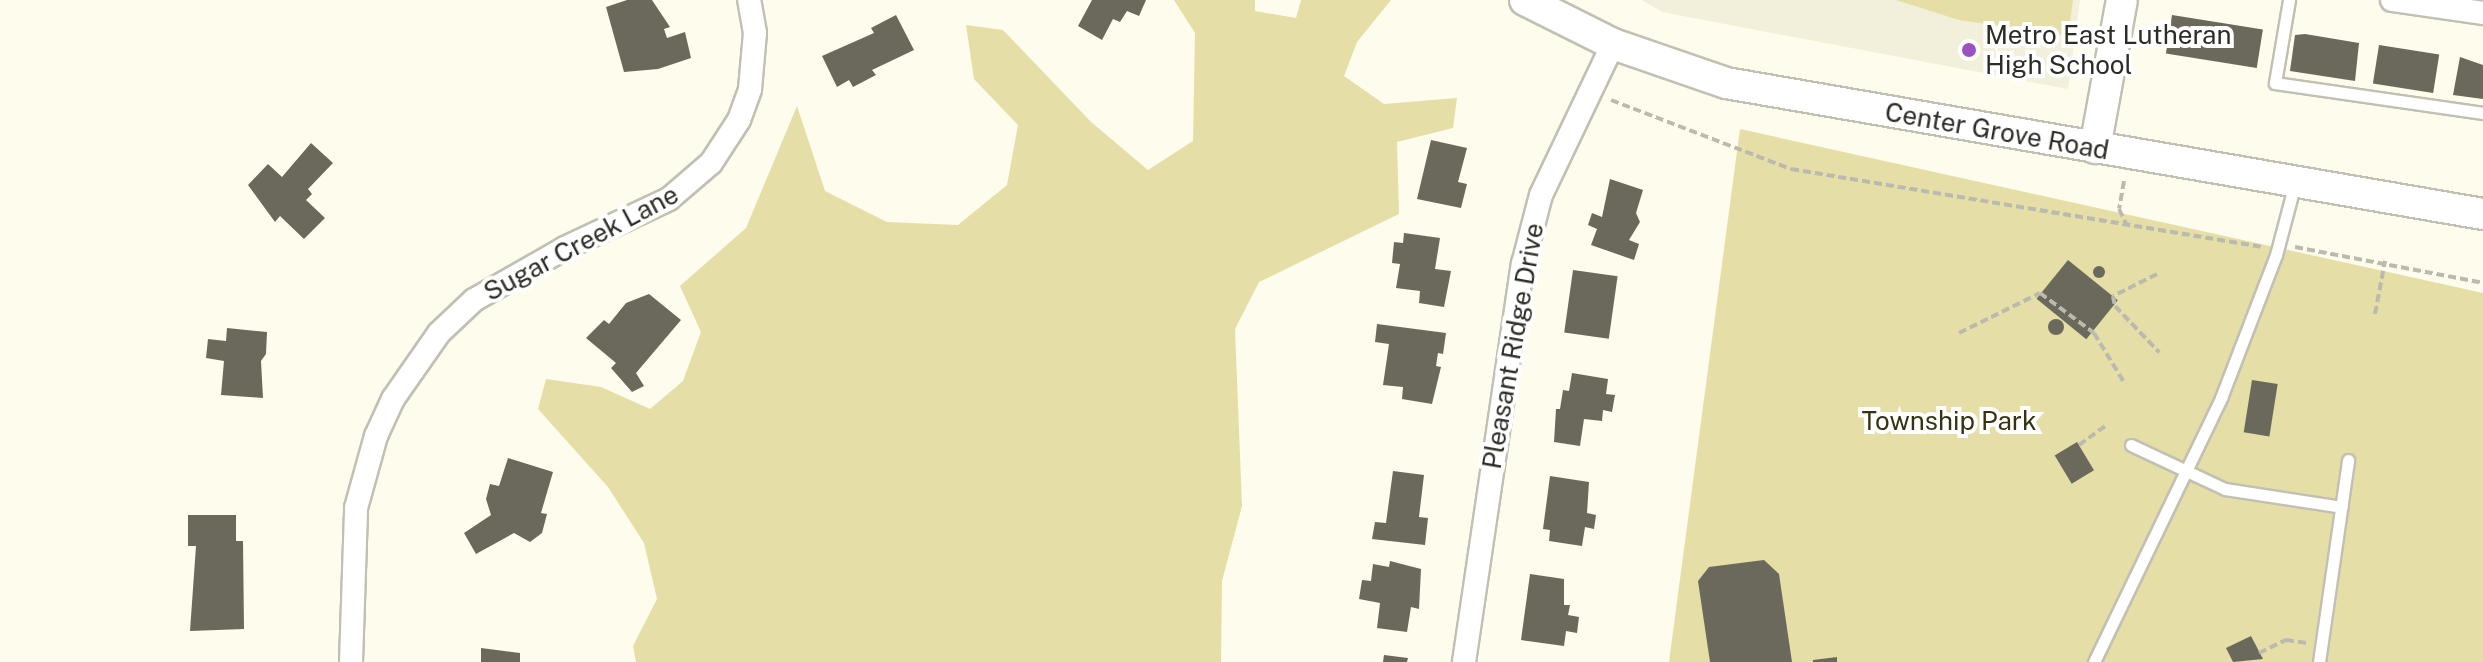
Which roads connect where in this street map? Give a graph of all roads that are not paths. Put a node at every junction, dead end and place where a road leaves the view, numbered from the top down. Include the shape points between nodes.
1 (749, 0) edge
2 (1525, 0) edge
3 (2122, 0) edge
4 (2289, 0) edge
5 (2392, 0) edge
6 (2432, 3) edge
7 (2483, 13) edge
8 (1613, 44) junction
9 (2483, 113) edge
10 (2095, 148) junction
11 (2295, 183) junction
12 (2483, 214) edge
13 (2131, 445) dead end
14 (2348, 460) dead end
15 (2184, 473) junction
16 (2342, 507) junction
17 (351, 662) edge
18 (1464, 662) edge
19 (2094, 662) edge
20 (2319, 662) edge

1 - 17 street, Sugar Creek Lane via 755,33 750,89 733,130 711,163 669,199 565,248 474,300 439,333 393,399 376,436 356,508
2 - 8 street, Center Grove Road
3 - 10 street
4 - 9 lane via 2275,83
5 - 6 street
6 - 7 street
8 - 10 street, Center Grove Road via 1726,83
8 - 18 street, Pleasant Ridge Drive via 1541,195 1523,264
10 - 11 street, Center Grove Road
11 - 12 street, Center Grove Road
11 - 15 lane via 2279,245 2221,398
13 - 15 lane
14 - 16 lane
15 - 16 lane via 2225,489
15 - 19 lane
16 - 20 lane

